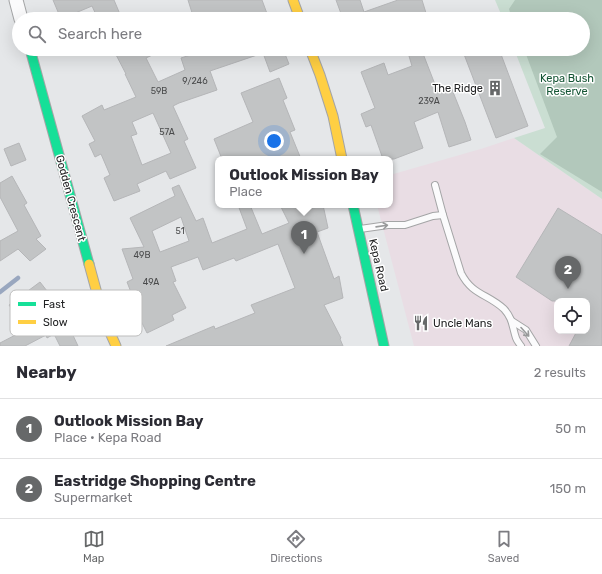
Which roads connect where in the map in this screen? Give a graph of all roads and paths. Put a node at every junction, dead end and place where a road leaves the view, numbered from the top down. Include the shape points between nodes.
1 (16, 0) edge
2 (293, 0) edge
3 (20, 12) edge
4 (297, 12) edge
5 (32, 56) edge
6 (313, 56) edge
7 (341, 156) edge
8 (435, 185) dead end
9 (354, 208) edge
10 (443, 215) junction
11 (359, 229) junction
12 (96, 290) edge
13 (512, 320) junction
14 (382, 331) junction
15 (111, 336) edge
16 (116, 346) edge
17 (384, 346) edge
18 (390, 346) edge
19 (521, 346) edge
20 (536, 346) edge

1 - 3 street
2 - 4 street
5 - 12 street, Godden Crescent
6 - 7 street via 333,116
8 - 10 lane
9 - 11 street, Kepa Road
11 -> 10 lane via 404,225
10 - 13 lane via 464,280 476,291 498,304
11 - 14 street, Kepa Road
13 - 19 lane via 516,338
13 -> 20 lane via 526,330
14 - 17 street, Kepa Road
14 - 18 street, Kepa Road
15 - 16 street, Godden Crescent

